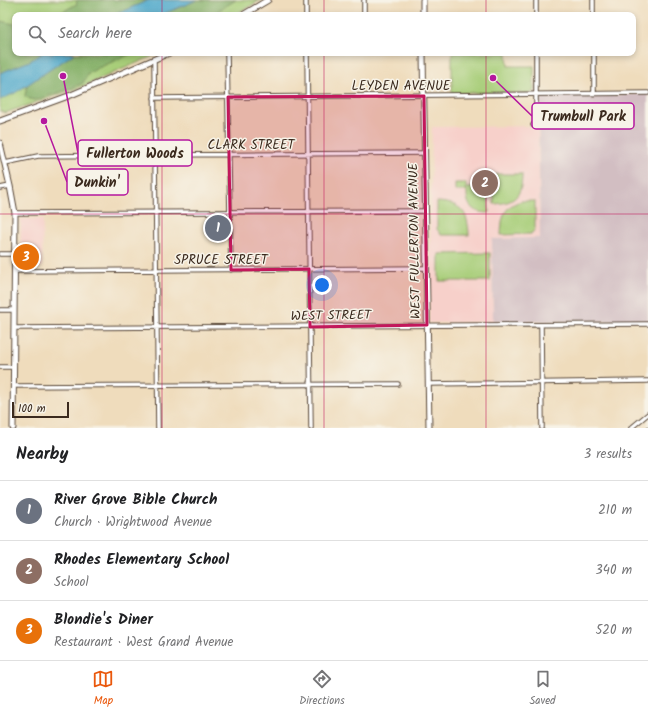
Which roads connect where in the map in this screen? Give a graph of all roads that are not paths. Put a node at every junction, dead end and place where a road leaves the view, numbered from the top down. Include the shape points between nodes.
1 (268, 0) edge
2 (306, 0) edge
3 (364, 0) edge
4 (423, 0) edge
5 (536, 0) edge
6 (593, 0) edge
7 (248, 12) edge
8 (306, 12) edge
9 (364, 12) edge
10 (423, 12) edge
11 (536, 12) edge
12 (593, 12) edge
13 (163, 56) edge
14 (227, 56) edge
15 (307, 56) edge
16 (423, 56) edge
17 (536, 56) edge
18 (594, 56) edge
19 (154, 60) junction
20 (648, 93) edge
21 (594, 94) junction
22 (536, 95) junction
23 (307, 96) junction
24 (424, 96) junction
25 (228, 97) junction
26 (154, 98) junction
27 (0, 121) edge
28 (533, 125) dead end
29 (0, 143) edge
30 (425, 153) junction
31 (229, 154) junction
32 (308, 154) junction
33 (155, 155) junction
34 (5, 163) junction
35 (10, 186) junction
36 (0, 188) edge
37 (426, 211) junction
38 (156, 212) junction
39 (230, 212) junction
40 (309, 212) junction
41 (15, 213) junction
42 (0, 254) edge
43 (15, 254) junction
44 (426, 268) junction
45 (309, 269) junction
46 (156, 270) junction
47 (231, 270) junction
48 (15, 271) junction
49 (0, 310) edge
50 (14, 310) junction
51 (648, 324) edge
52 (427, 325) junction
53 (541, 325) junction
54 (310, 327) junction
55 (14, 328) junction
56 (157, 328) junction
57 (0, 367) edge
58 (14, 367) junction
59 (648, 381) edge
60 (542, 382) junction
61 (311, 384) junction
62 (398, 384) dead end
63 (428, 384) junction
64 (158, 385) junction
65 (13, 386) junction
66 (648, 414) edge
67 (13, 428) edge
68 (158, 428) edge
69 (311, 428) edge
70 (429, 428) edge
71 (542, 428) edge
72 (631, 428) edge

1 - 7 main road
2 - 8 street
3 - 9 street
4 - 10 main road
5 - 11 street
6 - 12 street
13 - 19 main road
14 - 25 street
15 - 23 street
16 - 24 main road, WEST FULLERTON AVENUE
17 - 22 street
18 - 21 street
19 - 26 street
19 - 27 main road
20 - 21 street, LEYDEN AVENUE
21 - 22 street, LEYDEN AVENUE
22 - 24 street, LEYDEN AVENUE
22 - 28 street via 536,122
23 - 24 street, LEYDEN AVENUE
23 - 25 street, LEYDEN AVENUE
23 - 32 street
24 - 30 main road, WEST FULLERTON AVENUE
25 - 26 street, LEYDEN AVENUE
25 - 31 street
26 - 33 street
29 - 34 main road
30 - 32 street, CLARK STREET
30 - 37 main road, WEST FULLERTON AVENUE
31 - 32 street, CLARK STREET
31 - 33 street, CLARK STREET
31 - 39 street
32 - 40 street
33 - 34 street, CLARK STREET via 38,156
33 - 38 street
34 - 35 main road
35 - 36 street
35 - 41 main road
37 - 40 street
37 - 44 main road, WEST FULLERTON AVENUE
38 - 39 street
38 - 41 street
38 - 46 street
39 - 40 street
39 - 47 street
40 - 45 street
41 - 43 main road
42 - 43 street
43 - 48 main road
44 - 45 street, SPRUCE STREET
44 - 52 main road, WEST FULLERTON AVENUE
45 - 47 street, SPRUCE STREET
45 - 54 street
46 - 47 street, SPRUCE STREET
46 - 48 street, SPRUCE STREET
46 - 56 street
48 - 50 main road
49 - 50 street
50 - 55 main road
51 - 53 street, WEST STREET
52 - 53 street, WEST STREET
52 - 54 street, WEST STREET
52 - 63 main road, WEST FULLERTON AVENUE
53 - 60 street
54 - 56 street, WEST STREET
54 - 61 street
55 - 56 street, WEST STREET
55 - 58 main road
56 - 64 street
57 - 58 street
58 - 65 main road
59 - 60 street
60 - 63 street
60 - 71 street
61 - 62 street
61 - 64 street
61 - 69 street
63 - 70 main road, WEST FULLERTON AVENUE
64 - 65 street
64 - 68 street
65 - 67 main road
66 - 72 street

